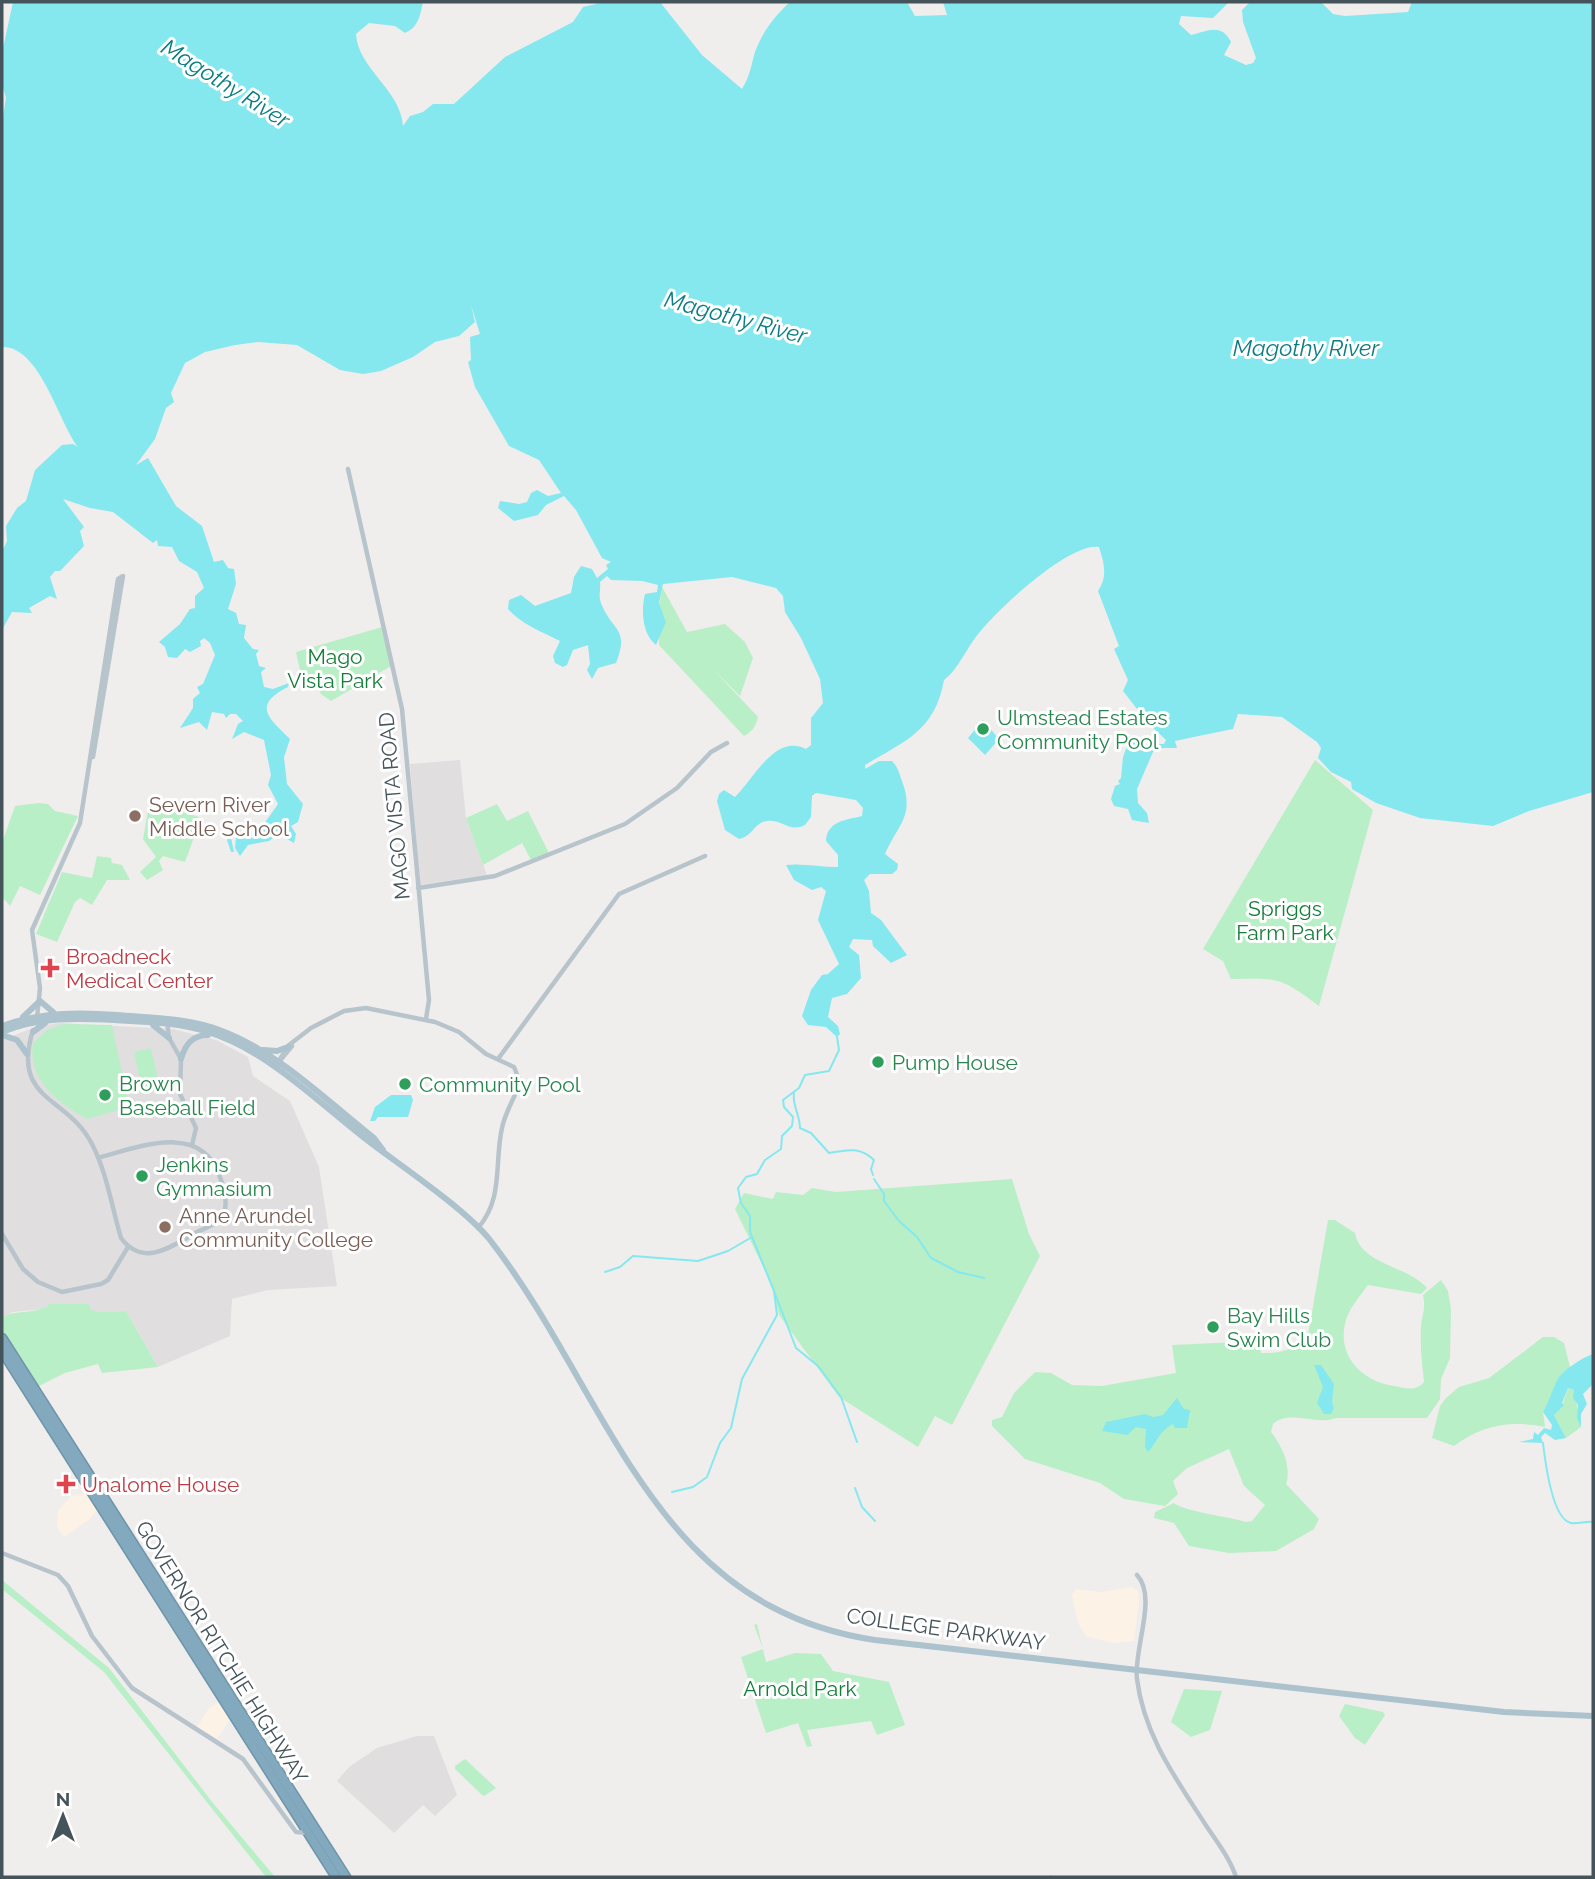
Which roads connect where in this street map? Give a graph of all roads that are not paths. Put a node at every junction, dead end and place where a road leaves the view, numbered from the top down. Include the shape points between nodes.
1 (348, 468) dead end
2 (727, 743) dead end
3 (91, 761) junction
4 (705, 856) dead end
5 (418, 888) junction
6 (40, 1001) junction
7 (65, 1013) junction
8 (36, 1019) junction
9 (50, 1019) junction
10 (426, 1019) junction
11 (14, 1021) junction
12 (167, 1021) junction
13 (144, 1022) junction
14 (2, 1026) edge
15 (33, 1031) junction
16 (2, 1034) edge
17 (221, 1036) junction
18 (169, 1038) junction
19 (294, 1041) junction
20 (253, 1045) junction
21 (288, 1047) junction
22 (27, 1054) junction
23 (181, 1059) junction
24 (498, 1059) junction
25 (276, 1065) junction
26 (345, 1115) junction
27 (354, 1130) junction
28 (374, 1138) junction
29 (191, 1144) junction
30 (388, 1155) junction
31 (98, 1158) junction
32 (478, 1228) junction
33 (2, 1234) edge
34 (128, 1247) junction
35 (2, 1338) edge
36 (2, 1351) edge
37 (51, 1421) junction
38 (2, 1553) edge
39 (149, 1576) junction
40 (1145, 1600) dead end
41 (1137, 1670) junction
42 (237, 1714) junction
43 (1593, 1716) edge
44 (308, 1833) junction
45 (318, 1835) junction
46 (336, 1877) edge
47 (346, 1877) edge
48 (1236, 1877) edge

1 - 5 street, MAGO VISTA ROAD via 401,702
2 - 5 street via 711,752 677,788 625,824 495,876
3 - 3 street via 98,737 123,576 118,579
3 - 6 street via 80,823 32,930
4 - 24 street via 619,894
5 - 10 street, MAGO VISTA ROAD via 429,1000
6 - 7 main road via 48,1010
6 - 8 street
6 - 11 main road
7 - 8 main road, COLLEGE PARKWAY
7 - 12 main road, COLLEGE PARKWAY
8 - 9 main road, COLLEGE PARKWAY
8 - 11 main road, COLLEGE PARKWAY
8 - 15 street
8 - 16 main road, COLLEGE PARKWAY
9 - 13 main road, COLLEGE PARKWAY
9 - 15 main road
10 - 19 street via 352,1009 330,1017
10 - 24 street via 459,1032
11 - 14 main road, COLLEGE PARKWAY
12 - 13 main road, COLLEGE PARKWAY
12 - 17 main road, COLLEGE PARKWAY
12 - 18 street
12 - 20 main road, COLLEGE PARKWAY via 208,1026
13 - 18 main road
15 - 22 street
16 - 22 main road via 17,1040
17 - 23 main road via 193,1038
17 - 25 main road, COLLEGE PARKWAY
18 - 23 street
19 - 21 street
19 - 25 street
20 - 21 main road via 273,1052
20 - 25 main road, COLLEGE PARKWAY
21 - 25 street
22 - 31 street via 37,1090 81,1128
23 - 29 street via 180,1094 196,1128
24 - 32 street via 516,1069 520,1082 502,1126 492,1207
25 - 26 main road, COLLEGE PARKWAY
25 - 27 main road, COLLEGE PARKWAY
26 - 27 main road
26 - 28 main road, COLLEGE PARKWAY
27 - 28 main road
27 - 30 main road, COLLEGE PARKWAY
28 - 30 main road, COLLEGE PARKWAY
29 - 31 street via 161,1142
29 - 34 street via 216,1168 226,1198 225,1212 218,1221 172,1248 149,1252
30 - 32 main road, COLLEGE PARKWAY
31 - 34 street via 121,1238
32 - 41 main road, COLLEGE PARKWAY via 509,1267 660,1509 693,1550 746,1593 791,1617 848,1636
33 - 34 street via 23,1269 38,1282 62,1292 108,1280
35 - 37 highway, GOVERNOR RITCHIE HIGHWAY
36 - 37 highway, GOVERNOR RITCHIE HIGHWAY
37 - 39 highway, GOVERNOR RITCHIE HIGHWAY
38 - 44 street via 58,1574 92,1636 132,1688 243,1759 296,1832
39 - 42 highway, GOVERNOR RITCHIE HIGHWAY
39 - 42 highway, GOVERNOR RITCHIE HIGHWAY
40 - 41 street
41 - 43 main road, COLLEGE PARKWAY via 1504,1712
41 - 48 street via 1156,1746
42 - 44 highway, GOVERNOR RITCHIE HIGHWAY
42 - 45 highway, GOVERNOR RITCHIE HIGHWAY via 248,1724
44 - 45 highway
44 - 46 highway, GOVERNOR RITCHIE HIGHWAY
45 - 47 highway, GOVERNOR RITCHIE HIGHWAY

